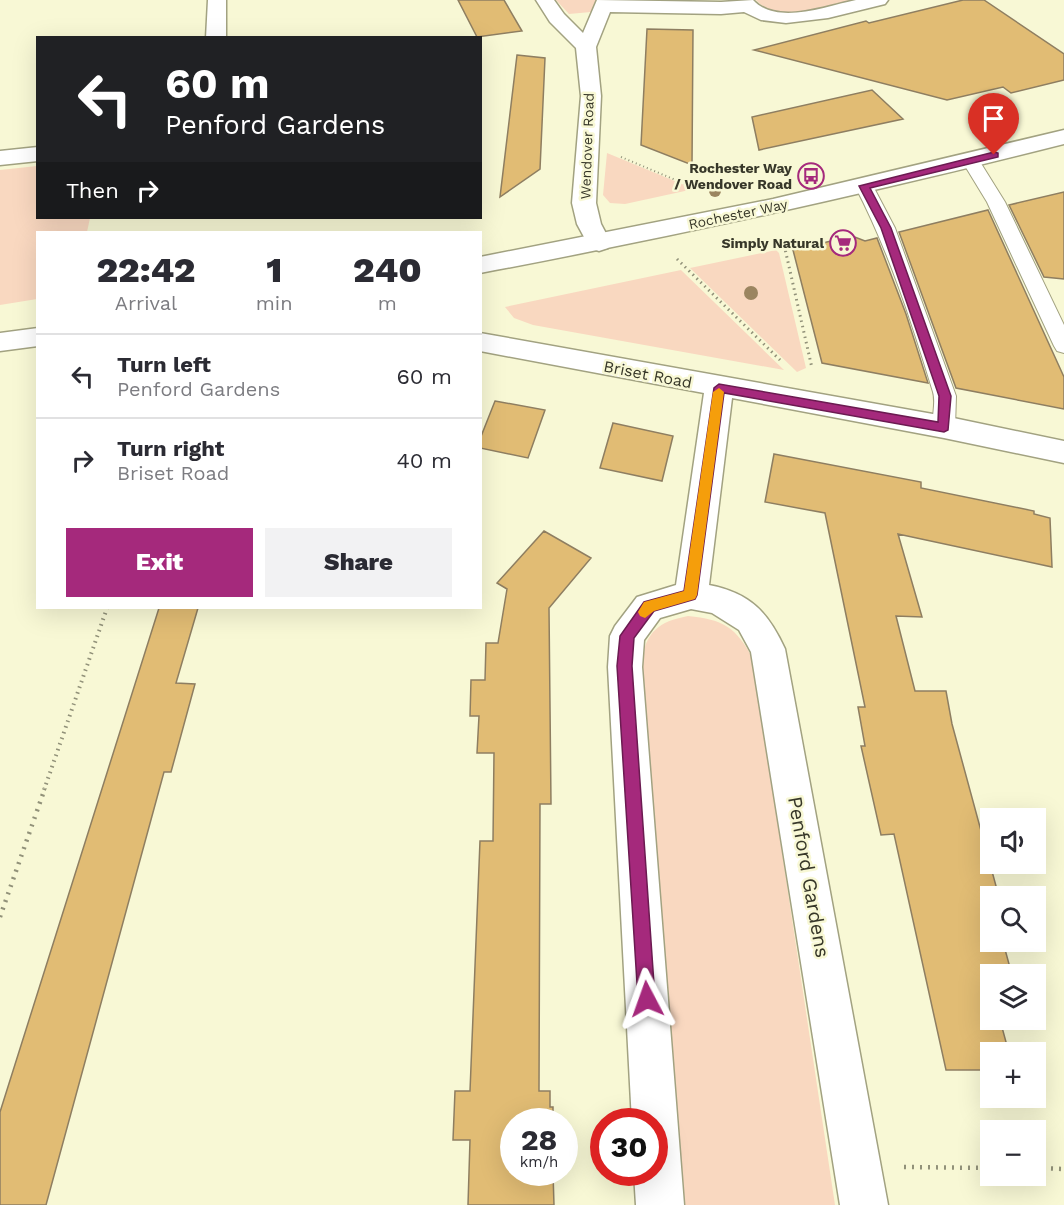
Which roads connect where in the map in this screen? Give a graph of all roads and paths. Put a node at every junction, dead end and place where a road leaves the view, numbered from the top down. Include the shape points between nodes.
1 (217, 0) edge
2 (545, 0) edge
3 (879, 0) edge
4 (605, 3) edge
5 (745, 3) edge
6 (216, 36) edge
7 (585, 47) junction
8 (1064, 137) edge
9 (587, 144) junction
10 (36, 154) edge
11 (0, 158) edge
12 (971, 161) junction
13 (864, 186) junction
14 (701, 195) dead end
15 (783, 240) dead end
16 (599, 243) junction
17 (688, 257) dead end
18 (482, 265) edge
19 (36, 337) edge
20 (0, 342) edge
21 (482, 342) edge
22 (1064, 346) edge
23 (719, 388) junction
24 (802, 392) junction
25 (944, 427) junction
26 (1064, 452) edge
27 (691, 595) junction
28 (107, 609) edge
29 (0, 917) edge
30 (858, 1166) junction
31 (980, 1168) edge
32 (1046, 1168) edge
33 (1064, 1169) edge
34 (660, 1205) edge
35 (864, 1205) edge

1 - 6 street
2 - 7 street
3 - 5 street via 799,18 771,15
4 - 5 street via 721,8
4 - 7 street
7 - 9 street, Wendover Road via 591,96
8 - 12 street, Rochester Way
9 - 14 path via 697,188
9 - 16 street, Wendover Road via 584,203
10 - 11 street
12 - 13 street, Rochester Way
12 - 22 lane via 996,202
13 - 16 street, Rochester Way
13 - 25 lane via 886,228 945,396
15 - 24 path via 816,382
16 - 18 street, Rochester Way
17 - 24 path via 676,259
19 - 20 street
21 - 23 street, Briset Road
23 - 24 street, Briset Road
23 - 27 street
24 - 25 street, Briset Road
25 - 26 street, Briset Road
27 - 30 street, Penford Gardens via 720,601 751,620 768,649
27 - 34 street, Penford Gardens via 649,607 627,636 625,666
28 - 29 path
30 - 31 path
30 - 35 street, Penford Gardens
32 - 33 path

